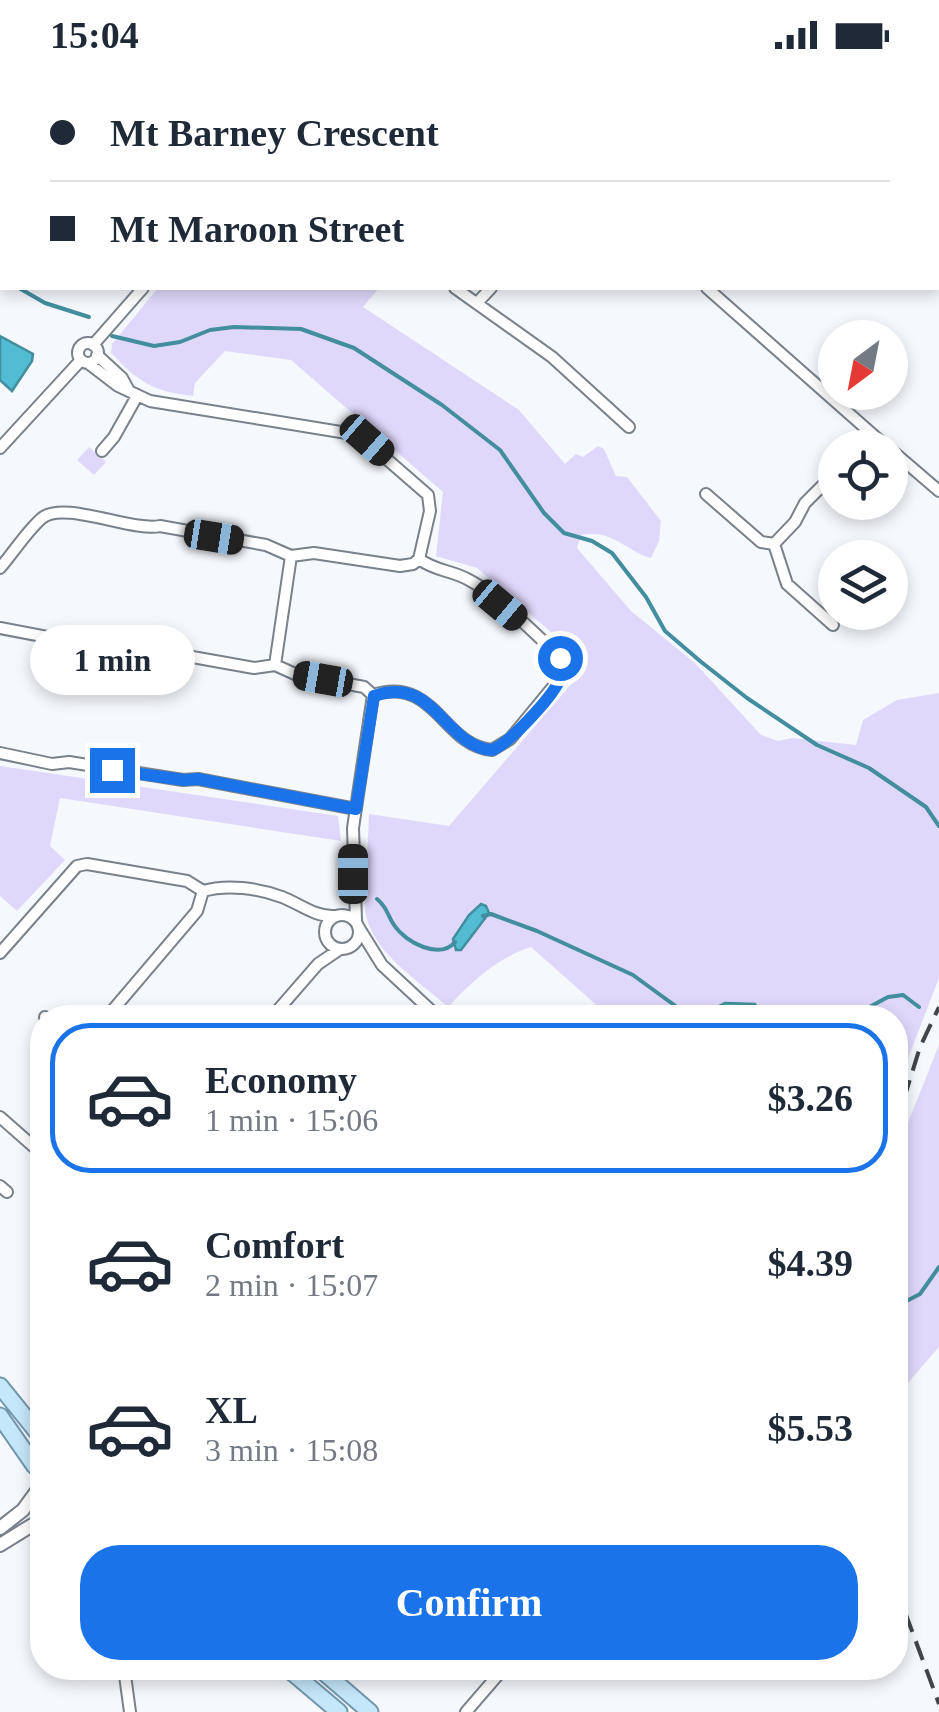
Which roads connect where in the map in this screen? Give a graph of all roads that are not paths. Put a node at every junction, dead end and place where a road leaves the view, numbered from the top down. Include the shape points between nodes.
1 (141, 290) edge
2 (458, 290) edge
3 (488, 290) edge
4 (708, 290) edge
5 (477, 303) junction
6 (90, 356) junction
7 (133, 392) junction
8 (629, 427) dead end
9 (869, 430) edge
10 (0, 448) edge
11 (102, 450) dead end
12 (908, 464) edge
13 (818, 491) edge
14 (939, 491) edge
15 (706, 494) dead end
16 (774, 544) junction
17 (291, 556) junction
18 (419, 559) junction
19 (0, 568) edge
20 (818, 612) edge
21 (0, 628) edge
22 (275, 664) junction
23 (373, 702) junction
24 (0, 753) edge
25 (356, 809) junction
26 (203, 891) junction
27 (353, 896) junction
28 (304, 908) junction
29 (338, 915) junction
30 (357, 924) junction
31 (326, 934) junction
32 (343, 948) junction
33 (0, 954) edge
34 (318, 964) junction
35 (382, 965) junction
36 (117, 1005) edge
37 (282, 1005) edge
38 (425, 1005) edge
39 (0, 1116) edge
40 (30, 1143) edge
41 (0, 1386) edge
42 (0, 1416) edge
43 (30, 1423) edge
44 (30, 1460) edge
45 (30, 1500) edge
46 (30, 1526) edge
47 (0, 1528) edge
48 (0, 1545) edge
49 (126, 1680) edge
50 (302, 1680) edge
51 (333, 1680) edge
52 (494, 1680) edge
53 (130, 1712) edge
54 (339, 1712) edge
55 (370, 1712) edge
56 (466, 1712) edge

1 - 6 street
2 - 5 street
3 - 5 street
4 - 9 street
5 - 8 street via 552,357
6 - 7 street via 118,386
6 - 10 street
7 - 11 street
7 - 18 street via 163,404 363,437 428,495
12 - 14 street
13 - 16 street
15 - 16 street via 761,542
16 - 20 street via 787,584
17 - 18 street via 314,553 400,566
17 - 19 street via 266,545 59,512 43,518
17 - 22 street
18 - 23 street via 477,584 554,651 562,676 510,739 492,750 474,745 408,692 386,691
21 - 22 street via 254,668
22 - 23 street via 364,687
23 - 25 street
24 - 25 street via 198,779
25 - 27 street
26 - 28 street via 222,886 278,895
26 - 33 street via 187,881 77,866
26 - 36 street via 198,912
27 - 29 street
27 - 30 street
28 - 29 street
28 - 31 street
29 - 30 street
29 - 31 street
30 - 32 street via 357,941
30 - 35 street
31 - 32 street
31 - 34 street
32 - 34 street
32 - 35 street
34 - 37 street
35 - 38 street
39 - 40 street
41 - 43 main road
42 - 44 main road
45 - 47 street
46 - 48 street
49 - 53 street
50 - 54 main road
51 - 55 main road
52 - 56 street

